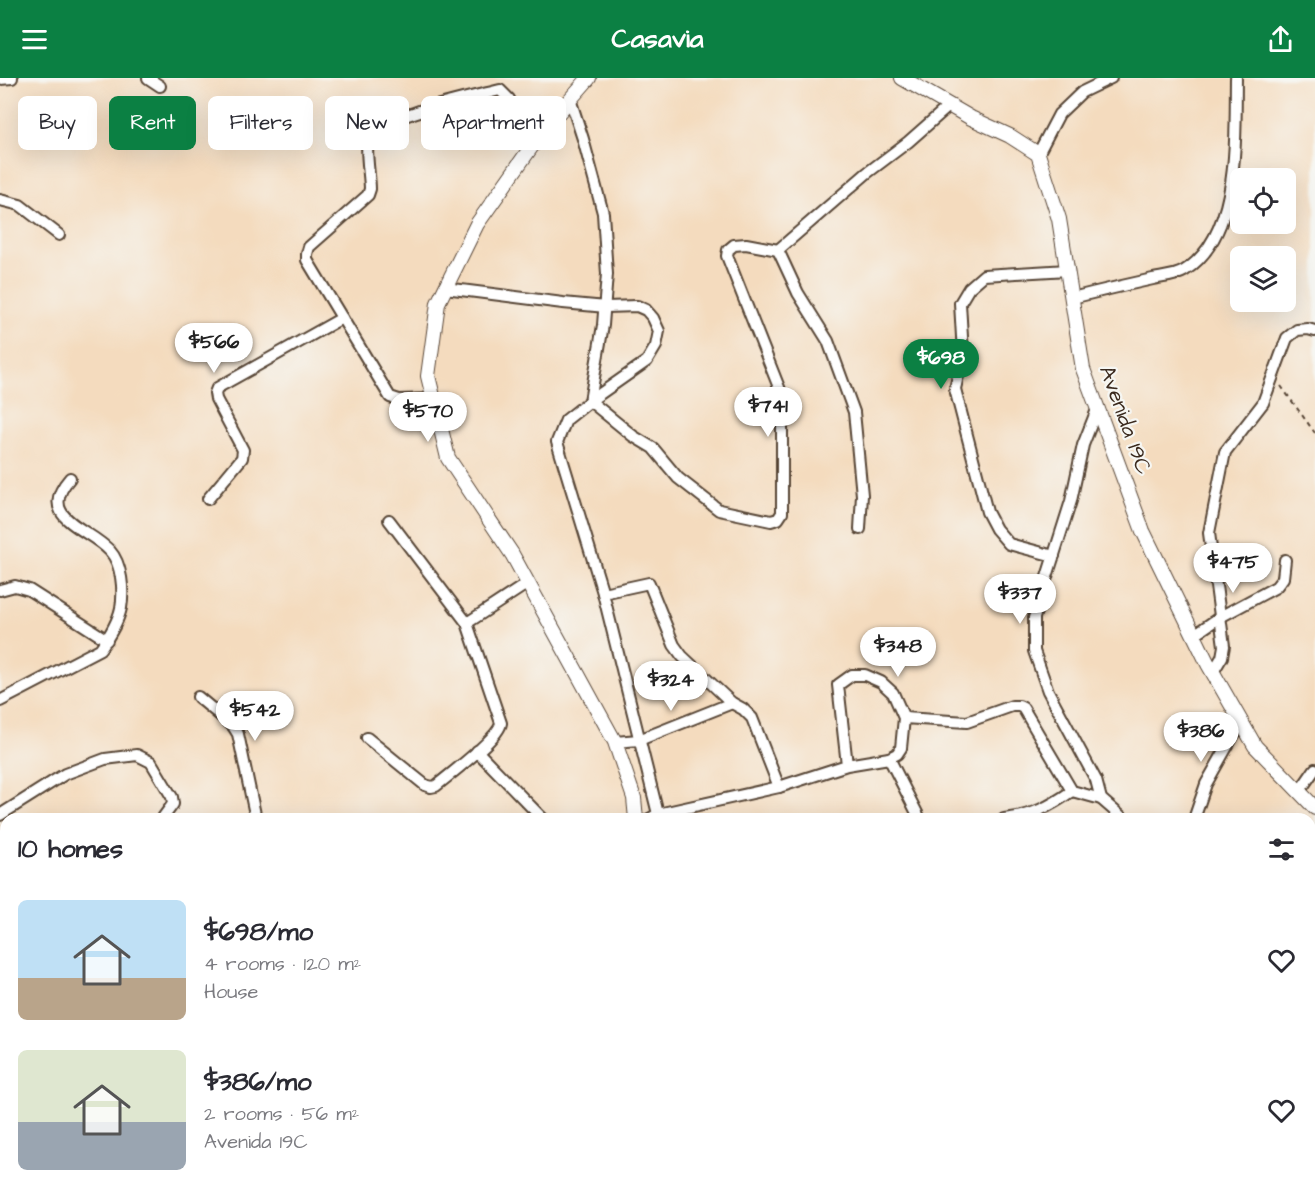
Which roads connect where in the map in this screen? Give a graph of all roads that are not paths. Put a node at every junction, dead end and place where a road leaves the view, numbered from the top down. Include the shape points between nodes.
1 (12, 78) edge
2 (148, 78) edge
3 (589, 78) edge
4 (902, 78) edge
5 (1111, 78) edge
6 (1236, 78) edge
7 (0, 79) edge
8 (160, 86) dead end
9 (476, 96) edge
10 (506, 96) edge
11 (570, 99) junction
12 (566, 104) edge
13 (950, 105) junction
14 (421, 110) edge
15 (529, 150) edge
16 (1038, 154) junction
17 (0, 201) edge
18 (59, 235) dead end
19 (778, 250) junction
20 (1068, 270) junction
21 (446, 288) junction
22 (1072, 298) junction
23 (606, 307) junction
24 (342, 318) junction
25 (1315, 331) edge
26 (434, 399) junction
27 (590, 401) junction
28 (1098, 407) junction
29 (70, 478) dead end
30 (208, 499) dead end
31 (388, 520) dead end
32 (860, 529) dead end
33 (1054, 556) junction
34 (1285, 560) dead end
35 (528, 583) junction
36 (0, 590) edge
37 (603, 593) junction
38 (1220, 617) junction
39 (467, 623) junction
40 (1194, 635) junction
41 (107, 640) junction
42 (1213, 672) junction
43 (198, 697) dead end
44 (0, 701) edge
45 (732, 703) junction
46 (904, 718) junction
47 (1241, 722) junction
48 (367, 738) dead end
49 (639, 740) junction
50 (615, 742) junction
51 (477, 751) junction
52 (889, 758) junction
53 (847, 765) junction
54 (1315, 768) edge
55 (779, 787) junction
56 (1072, 792) junction
57 (1299, 792) junction
58 (1101, 799) junction
59 (1315, 808) edge
60 (3, 813) edge
61 (166, 813) edge
62 (255, 813) edge
63 (537, 813) edge
64 (635, 813) edge
65 (652, 813) edge
66 (666, 813) edge
67 (917, 813) edge
68 (1034, 813) edge
69 (1117, 813) edge
70 (1196, 813) edge

1 - 7 street
2 - 8 street
3 - 11 street
4 - 13 street
5 - 16 street via 1082,92 1059,114
6 - 22 street via 1228,200 1220,228 1203,257 1183,272
9 - 10 street via 500,90
11 - 12 street
11 - 23 street via 603,213
13 - 16 street
13 - 19 street
14 - 24 street via 375,129 368,140 368,195 309,247 307,260
15 - 21 street via 477,224
16 - 20 street, Avenida 19C via 1059,219
17 - 18 street via 20,205
19 - 27 street via 734,245 727,256 782,396 782,513 778,519 771,521 719,510 678,478 653,448
19 - 32 street via 798,293 828,340 854,412 862,495
20 - 22 street, Avenida 19C
20 - 33 street via 984,275 969,288 960,303 963,354 955,389 987,512 996,529 1009,543
21 - 23 street
21 - 26 street via 438,303 428,376
22 - 28 street, Avenida 19C via 1083,369
23 - 27 street
23 - 27 street via 637,306 646,310 659,331 647,361
24 - 26 street via 390,397
24 - 30 street via 217,388 216,399 243,450 242,458
25 - 38 street via 1297,330 1287,338 1258,413 1225,452 1209,533
26 - 35 street via 448,458
27 - 37 street via 566,420 557,442
28 - 33 street via 1083,445
28 - 40 street, Avenida 19C via 1143,531
29 - 41 street via 57,505 61,514 110,551 121,569 121,608
31 - 39 street
33 - 58 street via 1035,618 1034,651 1048,692 1096,780
34 - 38 street via 1283,578 1276,587
35 - 39 street
35 - 50 street
36 - 41 street via 15,586 29,590
37 - 45 street via 649,583 674,645
37 - 49 street
38 - 40 street
38 - 42 street via 1224,646
39 - 51 street via 501,723
40 - 42 street, Avenida 19C
41 - 44 street via 100,649
42 - 47 street, Avenida 19C
43 - 62 street via 238,734
45 - 49 street
45 - 55 street via 752,718
46 - 52 street via 901,748
46 - 53 street via 893,693 881,682 865,675 852,675 844,680 838,685
46 - 56 street via 967,722 1019,706
47 - 57 street, Avenida 19C via 1255,746
47 - 70 street via 1206,784
48 - 51 street via 431,787
49 - 50 street
49 - 65 street
50 - 64 street
51 - 63 street
52 - 53 street
52 - 67 street
53 - 55 street
54 - 57 street
55 - 66 street
56 - 58 street
56 - 68 street
57 - 59 street, Avenida 19C
58 - 69 street
60 - 61 street via 65,774 105,759 137,755 151,762 172,796

